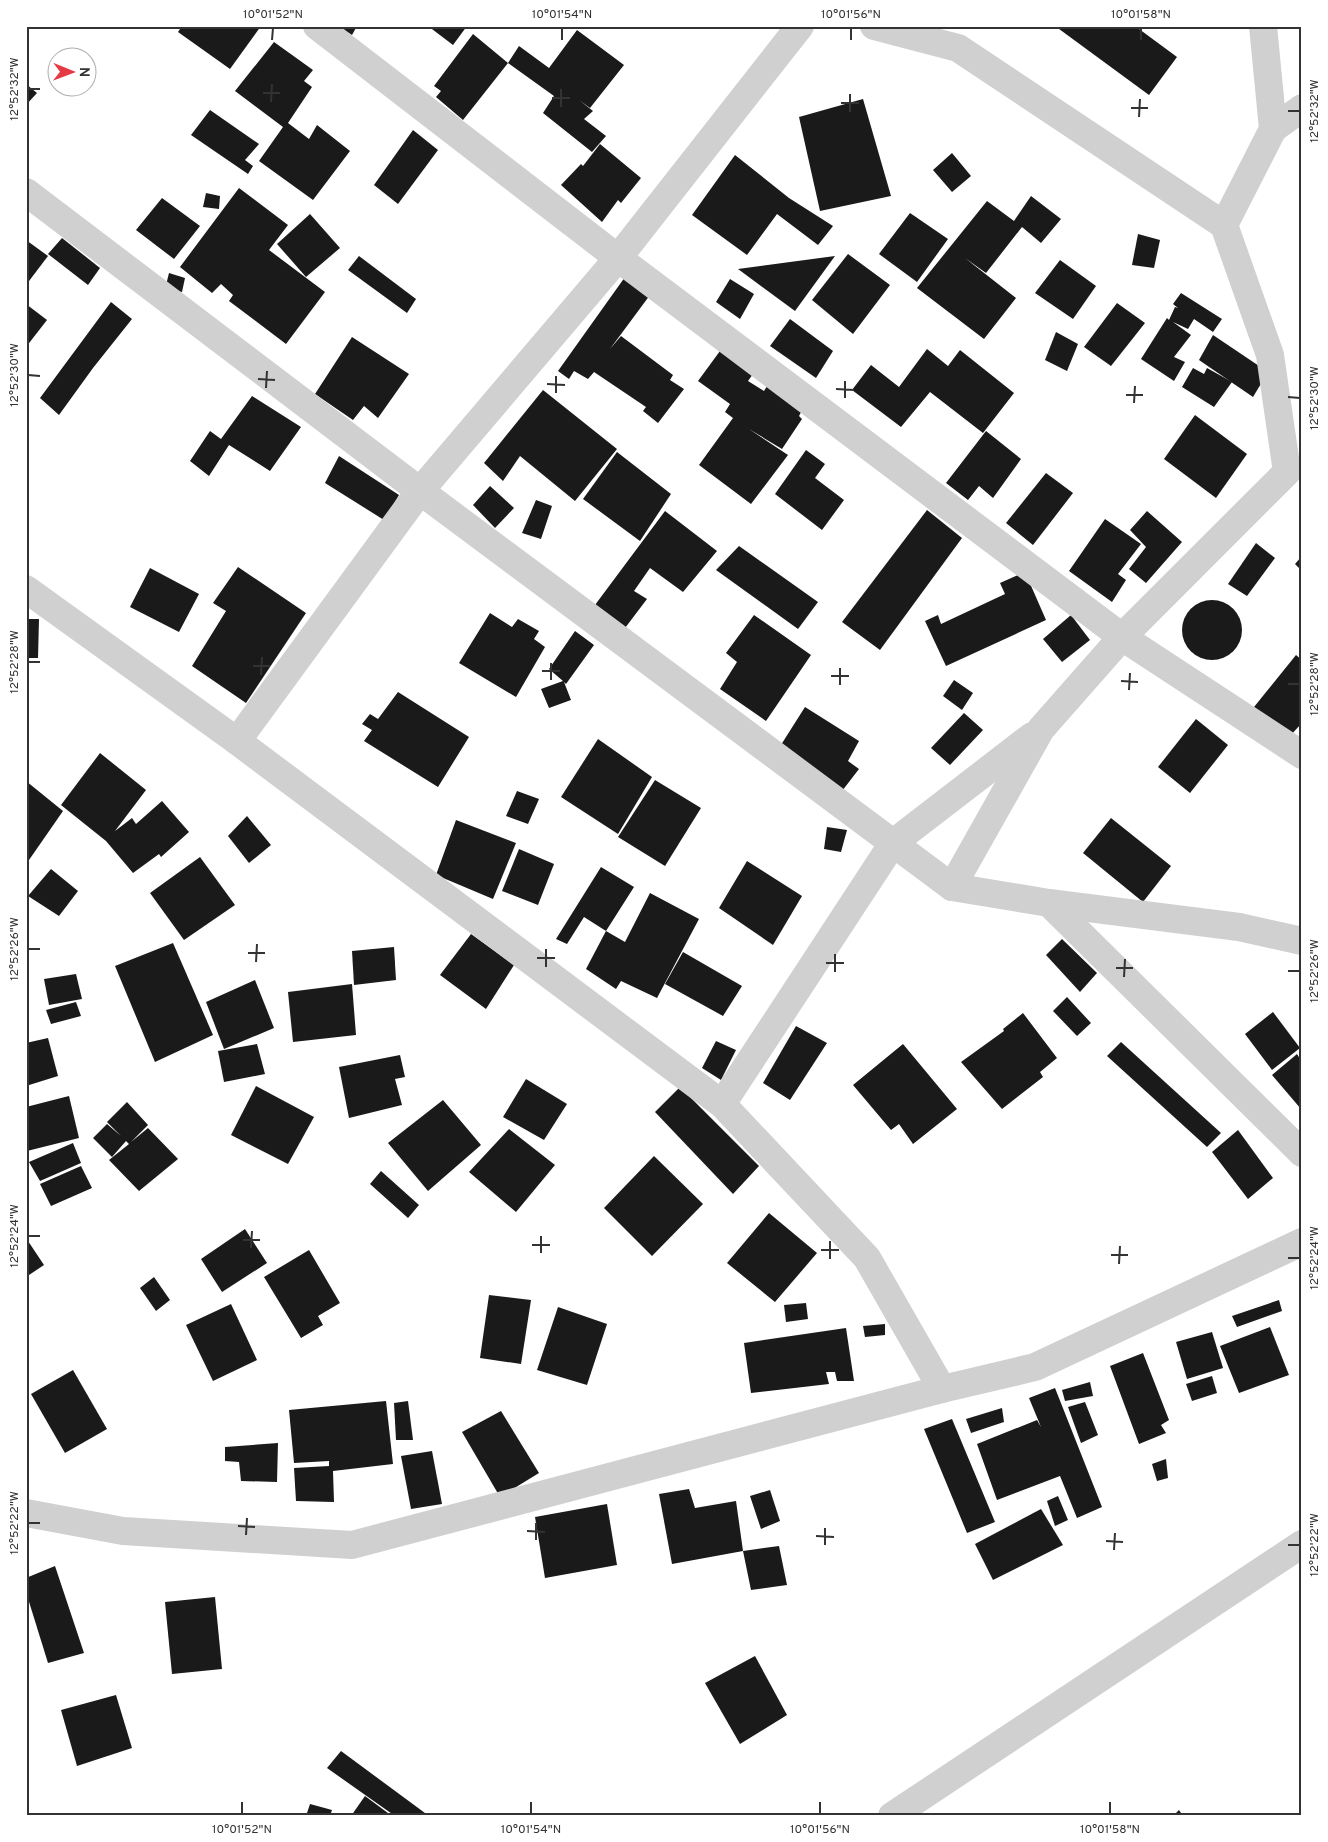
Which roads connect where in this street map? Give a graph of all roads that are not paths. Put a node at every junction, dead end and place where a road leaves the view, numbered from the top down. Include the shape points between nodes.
1 (317, 26) edge
2 (800, 26) edge
3 (874, 26) edge
4 (1263, 26) edge
5 (1302, 108) edge
6 (1273, 129) junction
7 (26, 192) edge
8 (1224, 225) junction
9 (618, 258) junction
10 (1295, 467) edge
11 (420, 491) junction
12 (26, 589) edge
13 (1122, 637) junction
14 (1041, 729) junction
15 (237, 741) junction
16 (1302, 756) edge
17 (893, 843) junction
18 (952, 887) junction
19 (1049, 903) junction
20 (1302, 941) edge
21 (722, 1104) junction
22 (1302, 1153) edge
23 (1302, 1242) edge
24 (942, 1389) junction
25 (26, 1512) edge
26 (1302, 1544) edge
27 (892, 1816) edge

1 - 9 street
2 - 9 street
3 - 8 street via 958,48
4 - 6 street
5 - 6 street
6 - 8 street
7 - 11 street
8 - 10 street via 1270,355
9 - 11 street
9 - 13 street
10 - 13 street
11 - 15 street
11 - 17 street
12 - 15 street
13 - 14 street
13 - 16 street
14 - 17 street
14 - 18 street
15 - 21 street
17 - 18 street
17 - 21 street
18 - 19 street
19 - 20 street via 1239,927
19 - 22 street
21 - 24 street via 867,1258
23 - 24 street via 1035,1366
24 - 25 street via 352,1545 123,1531
26 - 27 street

